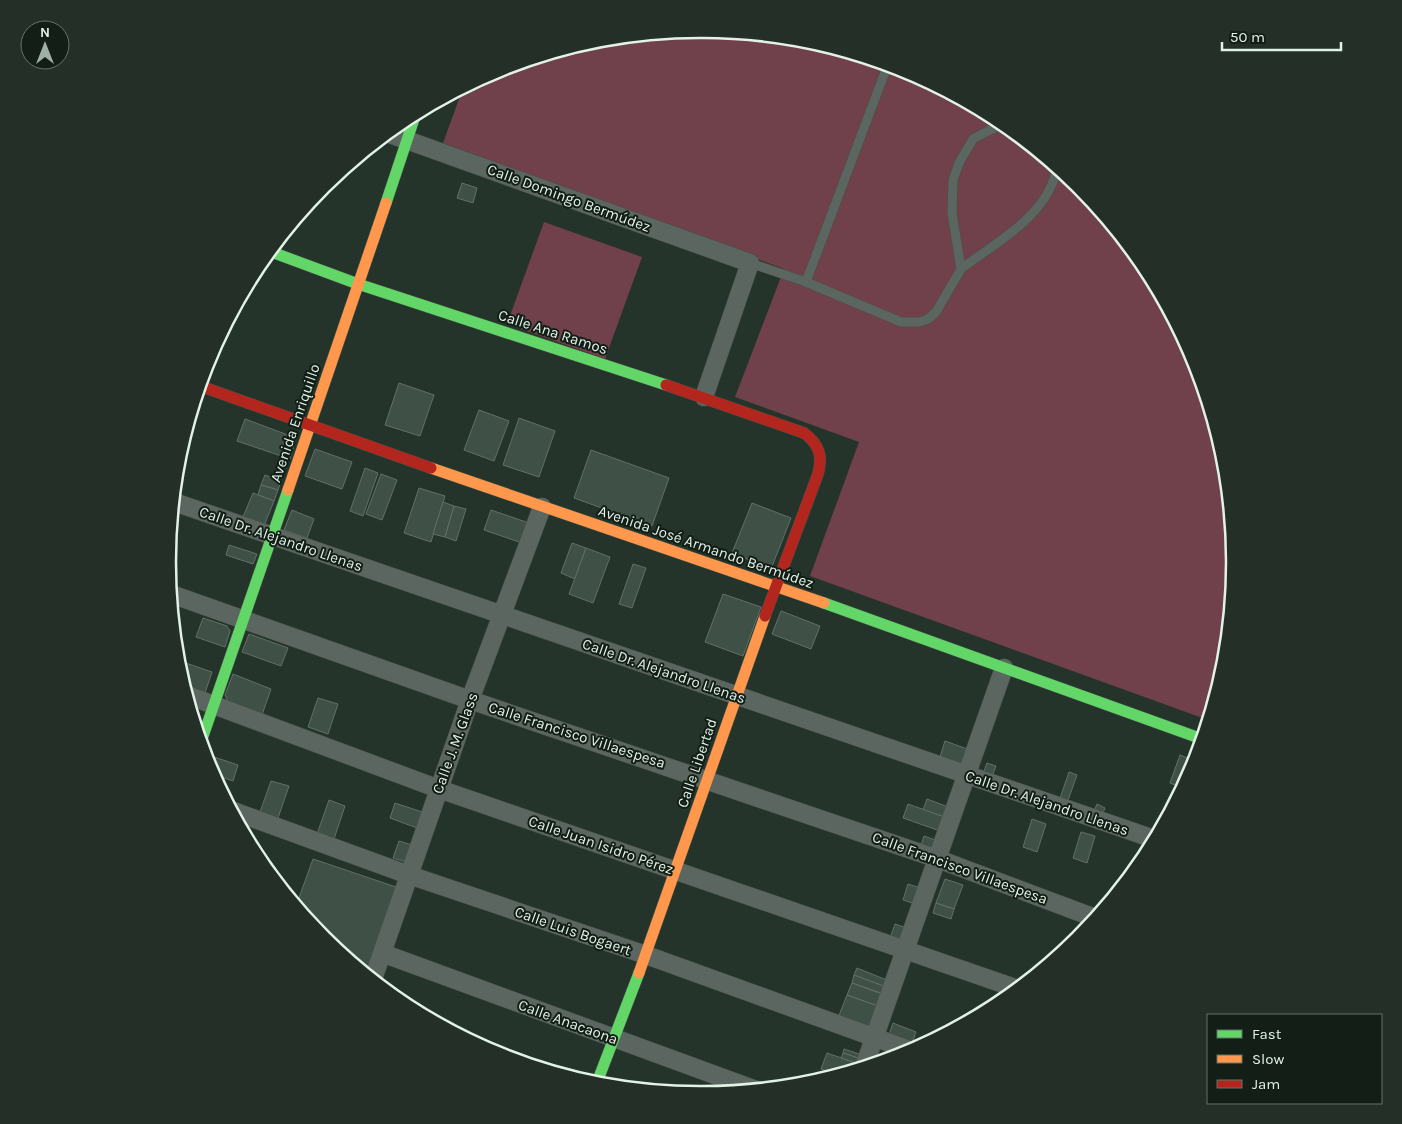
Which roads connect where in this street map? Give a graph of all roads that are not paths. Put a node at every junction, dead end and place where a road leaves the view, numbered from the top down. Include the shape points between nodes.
1 (885, 71) edge
2 (412, 125) edge
3 (994, 128) edge
4 (396, 136) edge
5 (407, 140) junction
6 (1055, 176) edge
7 (277, 255) edge
8 (750, 263) junction
9 (961, 270) junction
10 (806, 282) junction
11 (358, 284) junction
12 (206, 388) edge
13 (704, 397) junction
14 (312, 424) junction
15 (820, 451) joint
16 (180, 504) edge
17 (542, 507) junction
18 (272, 536) junction
19 (776, 586) junction
20 (178, 597) edge
21 (502, 615) junction
22 (243, 620) junction
23 (1004, 668) junction
24 (736, 696) junction
25 (194, 697) edge
26 (470, 700) junction
27 (214, 704) junction
28 (204, 732) edge
29 (1196, 737) edge
30 (966, 775) junction
31 (708, 779) junction
32 (439, 788) junction
33 (242, 815) edge
34 (1147, 837) edge
35 (938, 859) junction
36 (674, 871) junction
37 (409, 875) junction
38 (1088, 915) edge
39 (906, 948) junction
40 (382, 953) junction
41 (646, 955) junction
42 (375, 972) edge
43 (1009, 986) edge
44 (874, 1038) junction
45 (613, 1039) junction
46 (901, 1047) edge
47 (866, 1060) edge
48 (599, 1076) edge
49 (741, 1085) edge

1 - 10 lane
2 - 5 street, Avenida Enriquillo
3 - 9 lane via 973,139 953,180 952,213
4 - 5 street, Calle Domingo Bermúdez
5 - 8 street, Calle Domingo Bermúdez
5 - 11 street, Avenida Enriquillo
6 - 9 lane via 1042,201 1025,221
7 - 11 street, Calle Ana Ramos
8 - 10 lane
8 - 13 street
9 - 10 lane via 936,312 919,322 901,322
11 - 13 street, Calle Ana Ramos
11 - 14 street, Avenida Enriquillo
12 - 14 street, Avenida José Armando Bermúdez
13 - 15 street, Calle Ana Ramos via 804,434
14 - 17 street, Avenida José Armando Bermúdez
14 - 18 street, Avenida Enriquillo
15 - 19 street, Calle Libertad via 820,468
16 - 18 street, Calle Dr. Alejandro Llenas
17 - 19 street, Avenida José Armando Bermúdez
17 - 21 street, Calle J. M. Glass
18 - 21 street, Calle Dr. Alejandro Llenas
18 - 22 street, Avenida Enriquillo
19 - 23 street, Avenida José Armando Bermúdez
19 - 24 street, Calle Libertad
20 - 22 street, Calle Francisco Villaespesa
21 - 24 street, Calle Dr. Alejandro Llenas
21 - 26 street, Calle J. M. Glass
22 - 26 street, Calle Francisco Villaespesa
22 - 27 street, Avenida Enriquillo
23 - 29 street, Avenida José Armando Bermúdez
23 - 30 street
24 - 30 street, Calle Dr. Alejandro Llenas
24 - 31 street, Calle Libertad
25 - 27 street, Calle Juan Isidro Pérez
26 - 31 street, Calle Francisco Villaespesa
26 - 32 street, Calle J. M. Glass
27 - 28 street, Avenida Enriquillo
27 - 32 street, Calle Juan Isidro Pérez
30 - 34 street, Calle Dr. Alejandro Llenas
30 - 35 street
31 - 35 street, Calle Francisco Villaespesa
31 - 36 street, Calle Libertad
32 - 36 street, Calle Juan Isidro Pérez
32 - 37 street, Calle J. M. Glass
33 - 37 street, Calle Luis Bogaert
35 - 38 street, Calle Francisco Villaespesa
35 - 39 street
36 - 39 street, Calle Juan Isidro Pérez
36 - 41 street, Calle Libertad
37 - 40 street, Calle J. M. Glass
37 - 41 street, Calle Luis Bogaert
39 - 43 street, Calle Juan Isidro Pérez
39 - 44 street
40 - 42 street, Calle J. M. Glass
40 - 45 street, Calle Anacaona
41 - 44 street, Calle Luis Bogaert
41 - 45 street, Calle Libertad
44 - 46 street, Calle Luis Bogaert
44 - 47 street
45 - 48 street, Calle Libertad
45 - 49 street, Calle Anacaona

